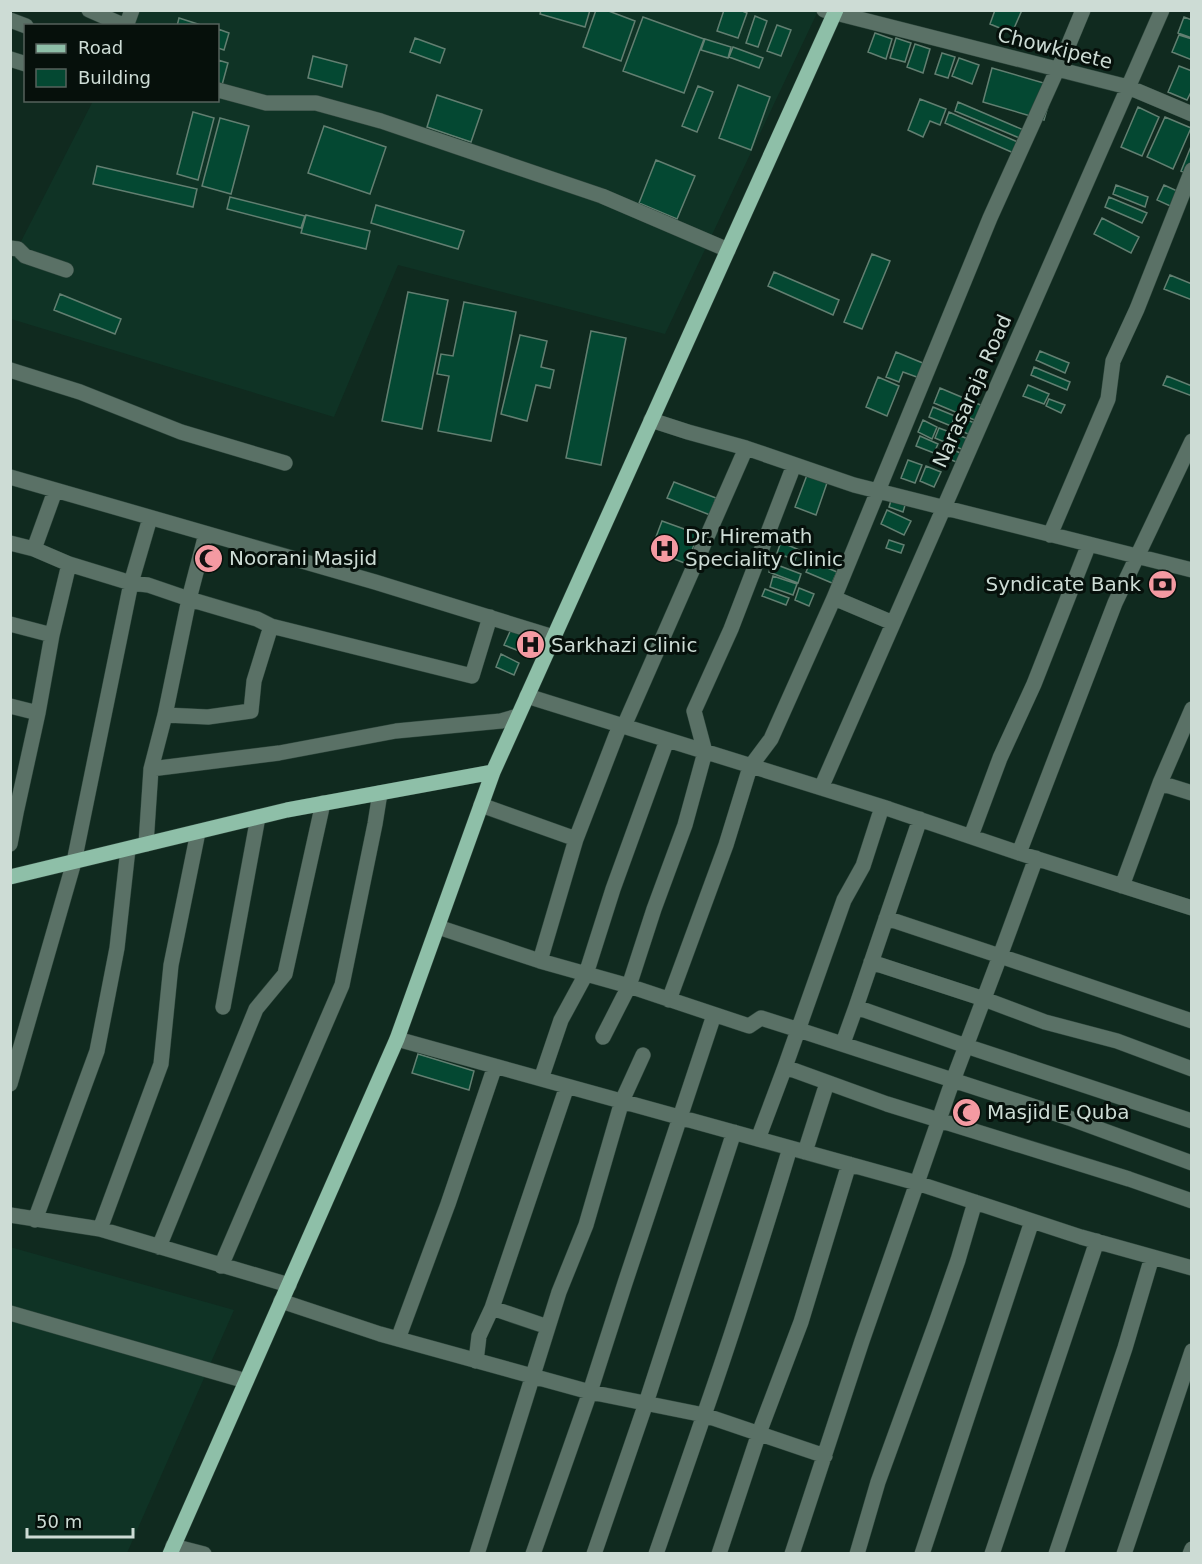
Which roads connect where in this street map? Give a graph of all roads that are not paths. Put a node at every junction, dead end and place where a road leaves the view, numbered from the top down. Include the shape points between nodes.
1 (89, 10) edge
2 (132, 10) edge
3 (1083, 10) edge
4 (1162, 10) edge
5 (832, 11) edge
6 (119, 24) edge
7 (123, 24) edge
8 (1058, 70) junction
9 (1128, 87) junction
10 (219, 90) edge
11 (1191, 114) edge
12 (1191, 170) edge
13 (10, 248) edge
14 (728, 250) junction
15 (66, 270) dead end
16 (10, 370) edge
17 (651, 420) junction
18 (1191, 441) edge
19 (746, 448) junction
20 (285, 463) dead end
21 (794, 465) junction
22 (10, 477) edge
23 (55, 491) junction
24 (878, 492) junction
25 (944, 509) junction
26 (150, 518) junction
27 (206, 534) junction
28 (1050, 535) junction
29 (10, 543) edge
30 (1089, 544) junction
31 (34, 549) junction
32 (1137, 556) junction
33 (69, 564) junction
34 (1191, 570) edge
35 (131, 583) junction
36 (834, 598) junction
37 (189, 599) junction
38 (490, 617) junction
39 (893, 623) junction
40 (10, 624) edge
41 (271, 626) junction
42 (51, 635) junction
43 (553, 637) junction
44 (527, 696) junction
45 (10, 706) edge
46 (1191, 709) edge
47 (38, 713) junction
48 (165, 715) junction
49 (518, 716) junction
50 (622, 726) junction
51 (667, 740) junction
52 (705, 752) junction
53 (750, 766) junction
54 (151, 769) junction
55 (493, 772) junction
56 (1160, 783) junction
57 (821, 788) junction
58 (10, 792) edge
59 (380, 793) junction
60 (1191, 793) edge
61 (323, 803) junction
62 (481, 806) junction
63 (882, 807) junction
64 (16, 813) junction
65 (258, 817) junction
66 (920, 819) junction
67 (198, 831) junction
68 (971, 836) junction
69 (576, 840) junction
70 (10, 844) edge
71 (146, 844) junction
72 (128, 849) junction
73 (1019, 853) junction
74 (1036, 858) junction
75 (74, 862) junction
76 (10, 878) edge
77 (1122, 886) junction
78 (1191, 908) edge
79 (886, 918) junction
80 (438, 927) junction
81 (1000, 957) junction
82 (540, 961) junction
83 (871, 962) junction
84 (586, 974) junction
85 (629, 986) junction
86 (984, 999) junction
87 (669, 1000) junction
88 (223, 1007) dead end
89 (855, 1007) junction
90 (714, 1015) junction
91 (1191, 1021) edge
92 (799, 1029) junction
93 (603, 1037) dead end
94 (398, 1039) junction
95 (843, 1043) junction
96 (966, 1046) junction
97 (643, 1055) dead end
98 (495, 1066) junction
99 (785, 1067) junction
100 (1191, 1068) edge
101 (541, 1079) junction
102 (954, 1080) junction
103 (827, 1083) junction
104 (10, 1084) edge
105 (570, 1087) junction
106 (622, 1101) junction
107 (679, 1117) junction
108 (939, 1120) junction
109 (1191, 1121) edge
110 (734, 1132) junction
111 (758, 1139) junction
112 (798, 1150) junction
113 (1191, 1163) edge
114 (849, 1164) junction
115 (917, 1183) junction
116 (1191, 1201) edge
117 (975, 1202) junction
118 (10, 1215) edge
119 (35, 1220) junction
120 (1032, 1221) junction
121 (100, 1229) junction
122 (1097, 1241) junction
123 (159, 1247) junction
124 (1152, 1257) junction
125 (221, 1266) junction
126 (1191, 1268) edge
127 (288, 1285) junction
128 (281, 1301) junction
129 (492, 1308) junction
130 (10, 1313) edge
131 (548, 1327) junction
132 (398, 1339) junction
133 (1191, 1351) edge
134 (476, 1361) junction
135 (533, 1376) junction
136 (246, 1381) junction
137 (590, 1392) junction
138 (646, 1403) junction
139 (704, 1415) junction
140 (759, 1433) junction
141 (825, 1455) junction
142 (1191, 1549) edge
143 (171, 1550) edge
144 (204, 1554) edge
145 (477, 1554) edge
146 (533, 1554) edge
147 (594, 1554) edge
148 (656, 1554) edge
149 (718, 1554) edge
150 (792, 1554) edge
151 (857, 1554) edge
152 (922, 1554) edge
153 (992, 1554) edge
154 (1056, 1554) edge
155 (1124, 1554) edge
156 (1190, 1554) edge

1 - 6 street
2 - 7 street
3 - 8 street
4 - 9 street, Narasaraja Road
5 - 8 street, Chowkipete
5 - 14 main road
8 - 9 street, Chowkipete
8 - 24 street via 990,218
9 - 11 street, Chowkipete
9 - 25 street, Narasaraja Road
10 - 14 street via 266,103 316,103 381,121 602,196
12 - 28 street via 1113,361 1108,399
13 - 15 street
14 - 17 main road
16 - 20 street via 80,392 181,432
17 - 19 street
17 - 43 main road
18 - 32 street
19 - 21 street
19 - 50 street
21 - 24 street
21 - 52 street via 731,629 694,711
22 - 23 street
23 - 26 street
23 - 31 street
24 - 25 street
24 - 36 street
25 - 28 street
25 - 39 street, Narasaraja Road
26 - 27 street
26 - 35 street
27 - 37 street
27 - 38 street
28 - 30 street
29 - 31 street
30 - 32 street
30 - 68 street
31 - 33 street
32 - 34 street
32 - 73 street via 1115,603
33 - 35 street
33 - 42 street
35 - 37 street
35 - 75 street
36 - 39 street
36 - 53 street via 771,739
37 - 41 street
37 - 48 street
38 - 41 street via 472,676
38 - 43 street
39 - 57 street, Narasaraja Road
40 - 42 street
41 - 48 street via 254,681 251,711 208,717
42 - 47 street
43 - 44 main road
44 - 49 main road
44 - 50 street
45 - 47 street
46 - 56 street
47 - 64 street
48 - 54 street
49 - 54 street
49 - 55 main road
50 - 51 street
50 - 69 street
51 - 52 street
51 - 84 street
52 - 53 street
52 - 85 street via 685,825
53 - 57 street
53 - 87 street via 726,845
54 - 71 street
55 - 59 main road
55 - 62 main road
56 - 60 street
56 - 77 street
57 - 63 street
58 - 64 street via 16,801
59 - 61 main road
59 - 125 street via 342,985
61 - 65 main road
61 - 123 street via 285,974 256,1009
62 - 69 street
62 - 80 main road
63 - 66 street
63 - 92 street via 863,866 844,900
64 - 70 street
65 - 67 main road
65 - 88 street
66 - 68 street
66 - 79 street
67 - 71 main road
67 - 121 street via 171,965 161,1064
68 - 73 street
69 - 82 street
71 - 72 main road
72 - 75 main road
72 - 119 street via 117,948 97,1051
73 - 74 street
74 - 77 street
74 - 81 street
75 - 76 main road
75 - 104 street
77 - 78 street
79 - 81 street
79 - 83 street
80 - 82 street
80 - 94 main road
81 - 86 street
81 - 91 street
82 - 84 street
83 - 86 street
83 - 89 street
84 - 85 street
84 - 101 street via 561,1020
85 - 87 street
85 - 93 street
86 - 96 street
86 - 100 street
87 - 90 street
89 - 95 street
89 - 96 street
90 - 92 street via 749,1026 761,1018
90 - 107 street
92 - 95 street
92 - 99 street
94 - 98 street
94 - 127 main road
95 - 102 street
96 - 102 street
96 - 109 street
97 - 106 street
98 - 101 street
98 - 132 street
99 - 103 street
99 - 111 street
101 - 105 street
102 - 108 street
102 - 113 street
103 - 108 street
103 - 112 street
105 - 106 street
105 - 129 street via 565,1092
106 - 107 street
106 - 131 street via 586,1225
107 - 110 street
107 - 137 street
108 - 115 street
108 - 116 street
110 - 111 street
110 - 138 street
111 - 112 street
112 - 114 street
112 - 139 street via 764,1233
114 - 115 street
114 - 140 street via 801,1322
115 - 117 street
115 - 141 street
117 - 120 street
117 - 151 street
118 - 119 street
119 - 121 street
120 - 122 street
120 - 152 street
121 - 123 street
122 - 124 street
122 - 153 street
123 - 125 street
124 - 126 street
124 - 154 street
125 - 127 street
127 - 128 main road
128 - 132 street
128 - 136 main road
129 - 131 street
129 - 134 street via 479,1336
130 - 136 street
131 - 135 street
132 - 134 street
133 - 155 street
134 - 135 street
135 - 137 street
135 - 145 street
136 - 143 main road
137 - 138 street
137 - 146 street
138 - 139 street
138 - 147 street
139 - 140 street
139 - 148 street
140 - 141 street
140 - 149 street
141 - 150 street
142 - 156 street
143 - 144 street

